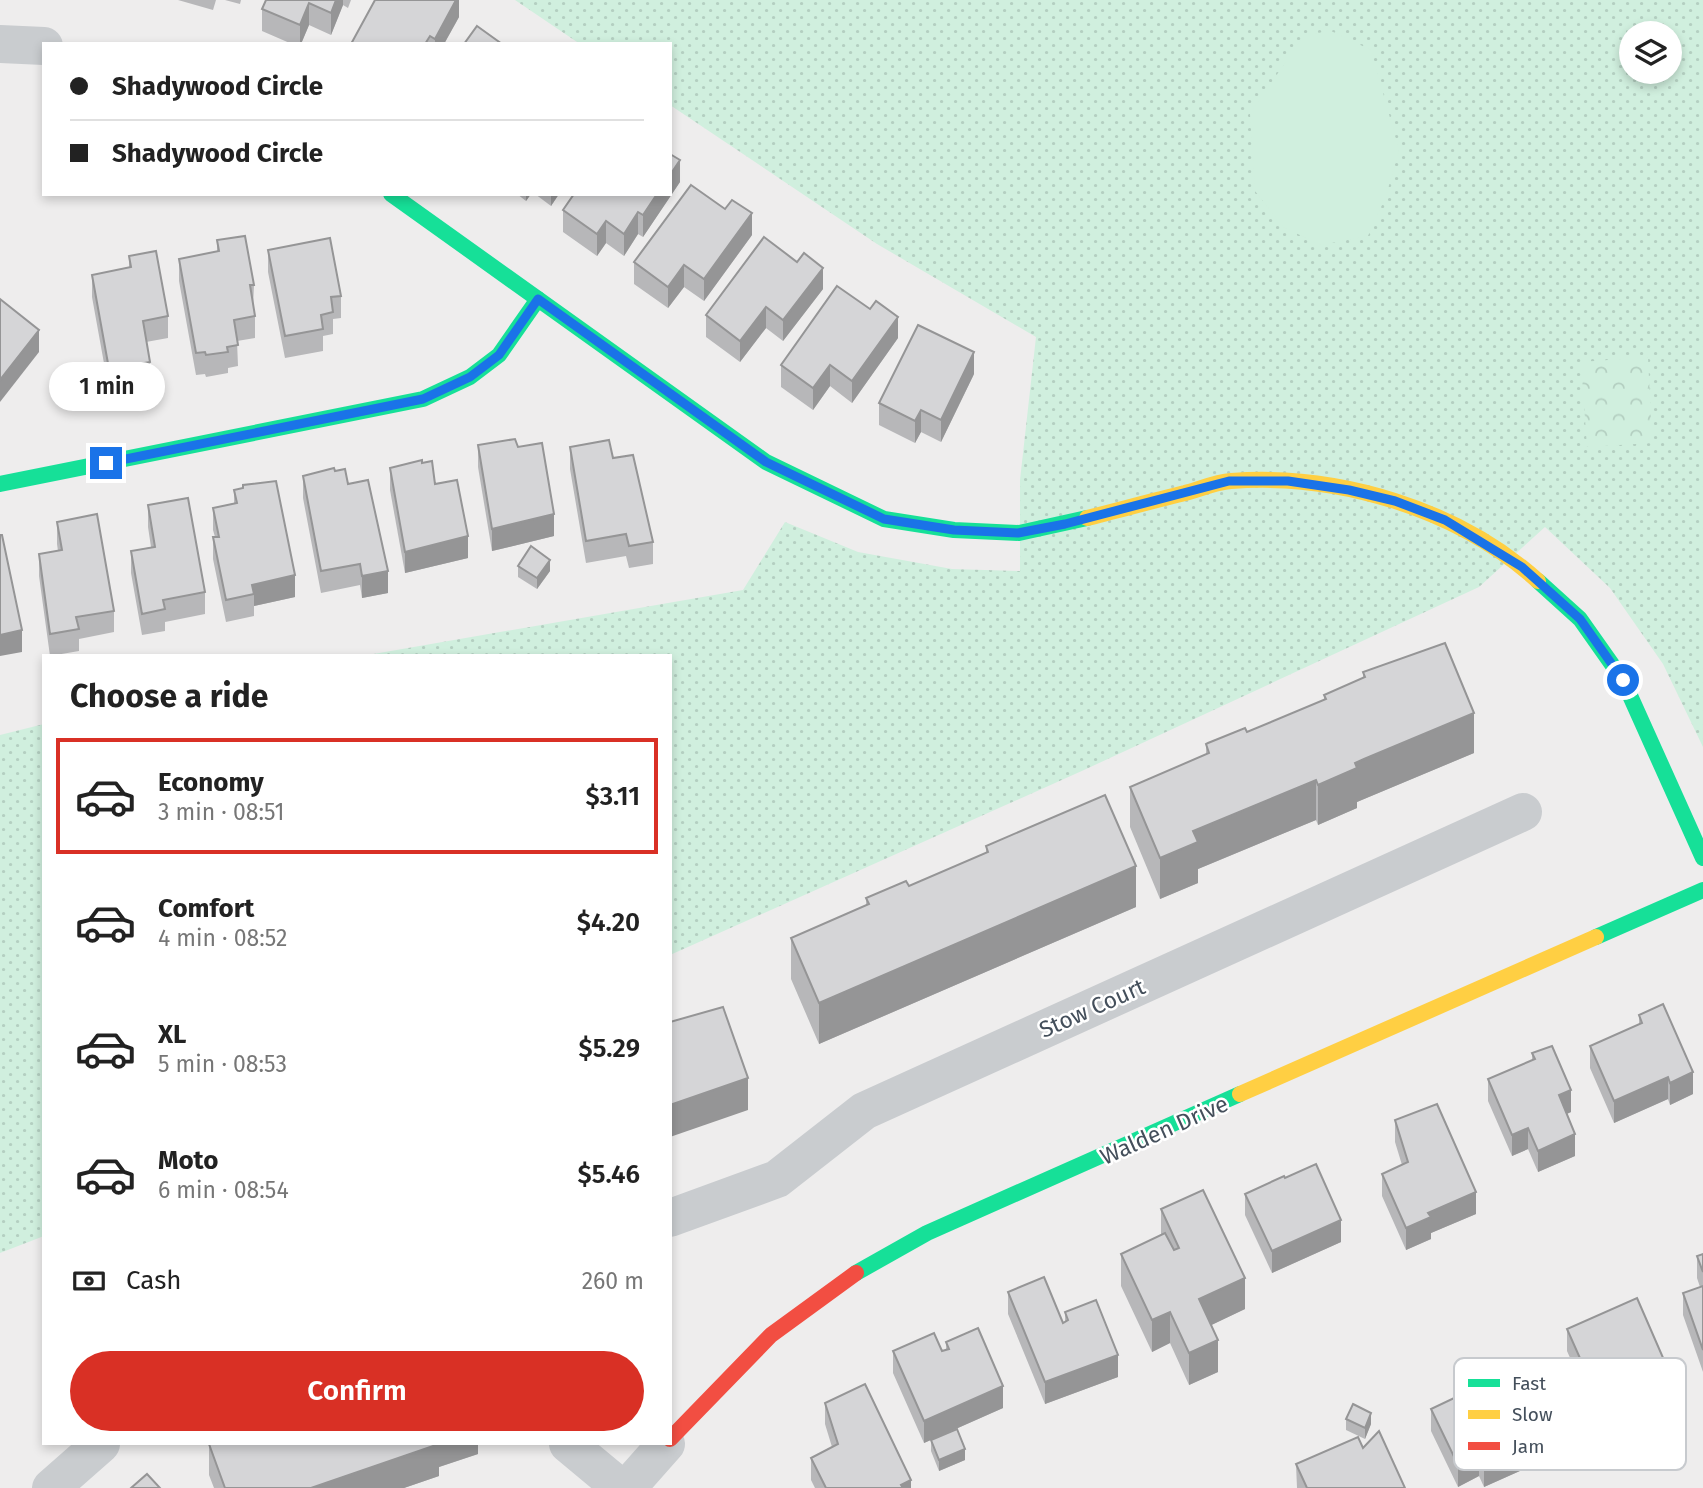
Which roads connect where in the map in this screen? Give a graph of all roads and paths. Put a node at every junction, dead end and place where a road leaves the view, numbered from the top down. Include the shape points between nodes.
1 (0, 44) edge
2 (42, 46) edge
3 (394, 196) edge
4 (538, 299) junction
5 (0, 484) edge
6 (1523, 812) dead end
7 (1703, 858) edge
8 (1703, 890) edge
9 (672, 1217) edge
10 (672, 1437) edge
11 (100, 1445) edge
12 (569, 1445) edge
13 (665, 1445) edge
14 (51, 1488) edge
15 (621, 1488) edge
16 (627, 1488) edge

1 - 2 street
3 - 4 street
4 - 5 street via 499,355 470,377 423,399
4 - 7 street via 766,462 884,519 954,530 1018,533 1229,481 1288,481 1395,501 1445,520 1522,567 1580,619 1623,680
6 - 9 street, Stow Court via 864,1111 777,1178
8 - 10 street, Walden Drive via 927,1233 867,1265 806,1306 747,1358
11 - 14 street
12 - 15 street
13 - 16 street

